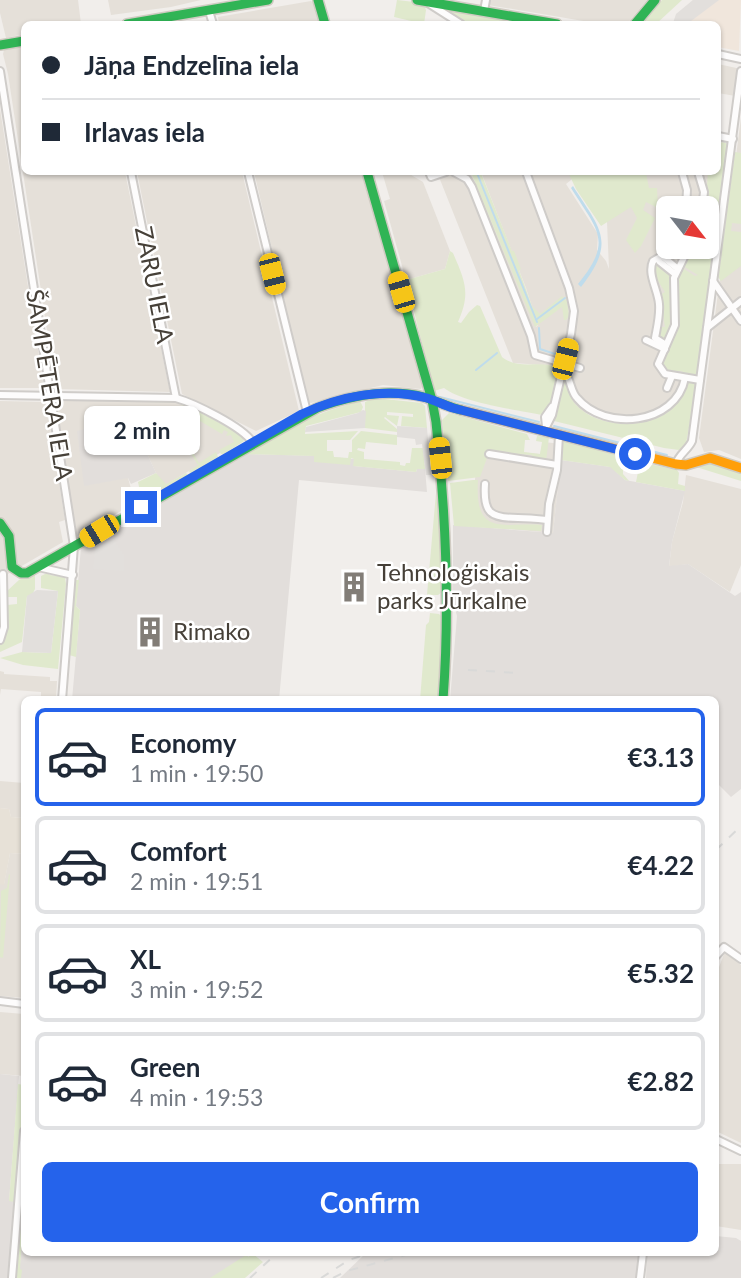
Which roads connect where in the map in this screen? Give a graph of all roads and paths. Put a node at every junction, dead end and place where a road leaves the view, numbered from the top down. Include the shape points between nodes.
1 (268, 0) edge
2 (318, 0) edge
3 (486, 0) edge
4 (655, 0) edge
5 (422, 1) edge
6 (441, 2) edge
7 (209, 11) junction
8 (484, 11) junction
9 (147, 21) edge
10 (211, 21) edge
11 (324, 21) edge
12 (456, 21) edge
13 (540, 21) edge
14 (638, 21) edge
15 (21, 42) edge
16 (0, 45) edge
17 (721, 55) edge
18 (741, 60) edge
19 (0, 71) edge
20 (741, 71) edge
21 (721, 137) edge
22 (733, 139) junction
23 (132, 175) edge
24 (249, 175) edge
25 (368, 175) edge
26 (460, 175) edge
27 (527, 175) edge
28 (683, 175) edge
29 (699, 175) edge
30 (687, 196) edge
31 (704, 196) edge
32 (661, 259) joint
33 (683, 259) edge
34 (677, 271) junction
35 (713, 281) junction
36 (741, 301) edge
37 (732, 308) junction
38 (741, 321) edge
39 (707, 328) junction
40 (646, 340) dead end
41 (665, 347) junction
42 (564, 363) junction
43 (580, 368) dead end
44 (561, 374) junction
45 (672, 376) junction
46 (685, 378) junction
47 (700, 380) junction
48 (667, 388) dead end
49 (0, 395) edge
50 (50, 395) junction
51 (176, 398) junction
52 (432, 400) junction
53 (307, 412) junction
54 (545, 429) junction
55 (559, 435) junction
56 (251, 442) junction
57 (489, 454) dead end
58 (676, 464) junction
59 (557, 465) junction
60 (741, 467) edge
61 (485, 484) dead end
62 (547, 520) junction
63 (0, 523) edge
64 (547, 532) dead end
65 (74, 546) junction
66 (38, 567) junction
67 (3, 573) dead end
68 (73, 575) junction
69 (0, 640) edge
70 (62, 696) edge
71 (443, 696) edge
72 (719, 950) edge
73 (741, 959) edge
74 (0, 1002) edge
75 (21, 1004) edge
76 (719, 1140) edge
77 (741, 1151) edge
78 (21, 1168) edge
79 (643, 1256) edge
80 (12, 1278) edge
81 (640, 1278) edge

1 - 7 street
2 - 11 street
3 - 8 street
4 - 14 street
5 - 6 street
5 - 12 street
6 - 8 street
7 - 9 street
7 - 10 street
8 - 13 street
15 - 16 street
17 - 18 street
19 - 50 street, ŠAMPĒTERA IELA
20 - 22 street
21 - 22 street
22 - 35 street
23 - 51 street, ZARU IELA
24 - 53 street
25 - 52 street
26 - 42 street via 472,187 535,355
27 - 42 street via 571,297 573,323
28 - 30 street
29 - 31 street
32 - 34 street
32 - 41 street via 653,261 650,268 660,308 655,338
33 - 34 street
34 - 41 street via 675,325
35 - 37 street
35 - 39 street
36 - 37 street
37 - 38 street
37 - 39 street
39 - 47 street
40 - 41 street
41 - 45 street via 659,367
42 - 43 street
42 - 44 street
44 - 46 street via 568,377 575,397 587,407 627,419 658,414 674,401
44 - 54 street
45 - 46 street
45 - 48 street
46 - 47 street
47 - 58 street via 692,440
49 - 50 street
50 - 51 street
50 - 65 street, ŠAMPĒTERA IELA
51 - 56 street via 244,433
52 - 53 street via 374,393
52 - 54 street
52 - 71 street via 447,555
53 - 56 street
54 - 55 street
55 - 58 street
55 - 59 street
56 - 65 street
57 - 59 street
58 - 60 street via 709,458
59 - 62 street
61 - 62 street via 485,504 494,516
62 - 64 street
63 - 66 street via 9,536 12,567 21,573
65 - 66 street
65 - 68 street, ŠAMPĒTERA IELA
66 - 68 street
67 - 69 street
68 - 70 street, ŠAMPĒTERA IELA
72 - 73 street via 724,947
74 - 75 street
76 - 77 street
78 - 80 street
79 - 81 street

